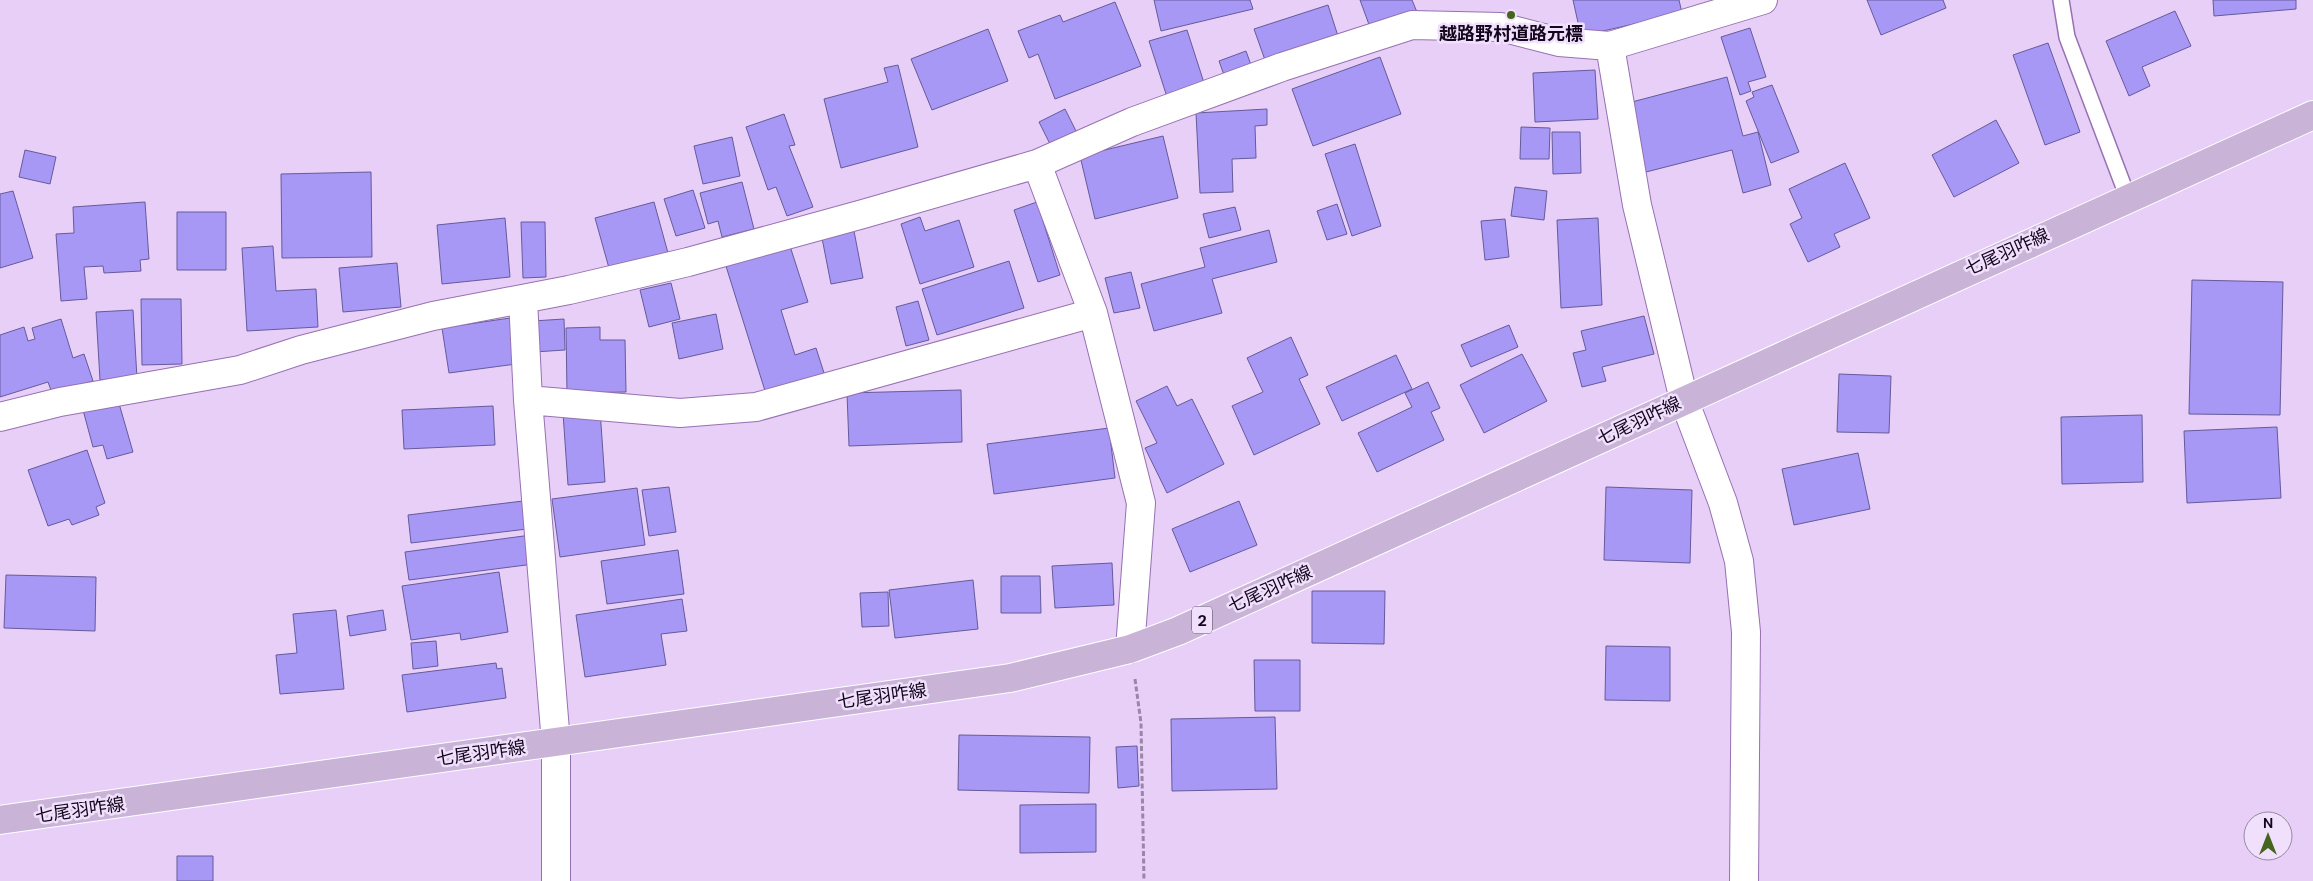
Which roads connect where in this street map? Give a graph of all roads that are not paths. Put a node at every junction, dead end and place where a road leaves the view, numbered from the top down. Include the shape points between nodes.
1 (1763, 0) edge
2 (2061, 0) edge
3 (1610, 46) junction
4 (2313, 115) edge
5 (1037, 164) junction
6 (2128, 198) junction
7 (523, 299) junction
8 (1093, 313) junction
9 (528, 400) junction
10 (1684, 400) junction
11 (0, 417) edge
12 (1130, 648) junction
13 (556, 743) junction
14 (0, 820) edge
15 (556, 881) edge
16 (1744, 881) edge

1 - 3 street
2 - 6 lane via 2070,46
3 - 5 street via 1559,42 1501,27 1412,25 1282,67 1132,122
3 - 10 street via 1637,204
4 - 6 main road, 七尾羽咋線 / 2
5 - 7 street via 688,262
5 - 8 street
6 - 10 main road, 七尾羽咋線 / 2
7 - 9 street
7 - 11 street via 433,316 301,350 240,370 70,400
8 - 9 street via 756,408 680,412
8 - 12 street via 1141,503
9 - 13 street
10 - 12 main road, 七尾羽咋線 / 2 via 1178,631
10 - 16 street via 1723,503 1739,560 1746,632
12 - 13 main road, 七尾羽咋線 / 2 via 1010,678
13 - 14 main road, 七尾羽咋線 / 2
13 - 15 street

